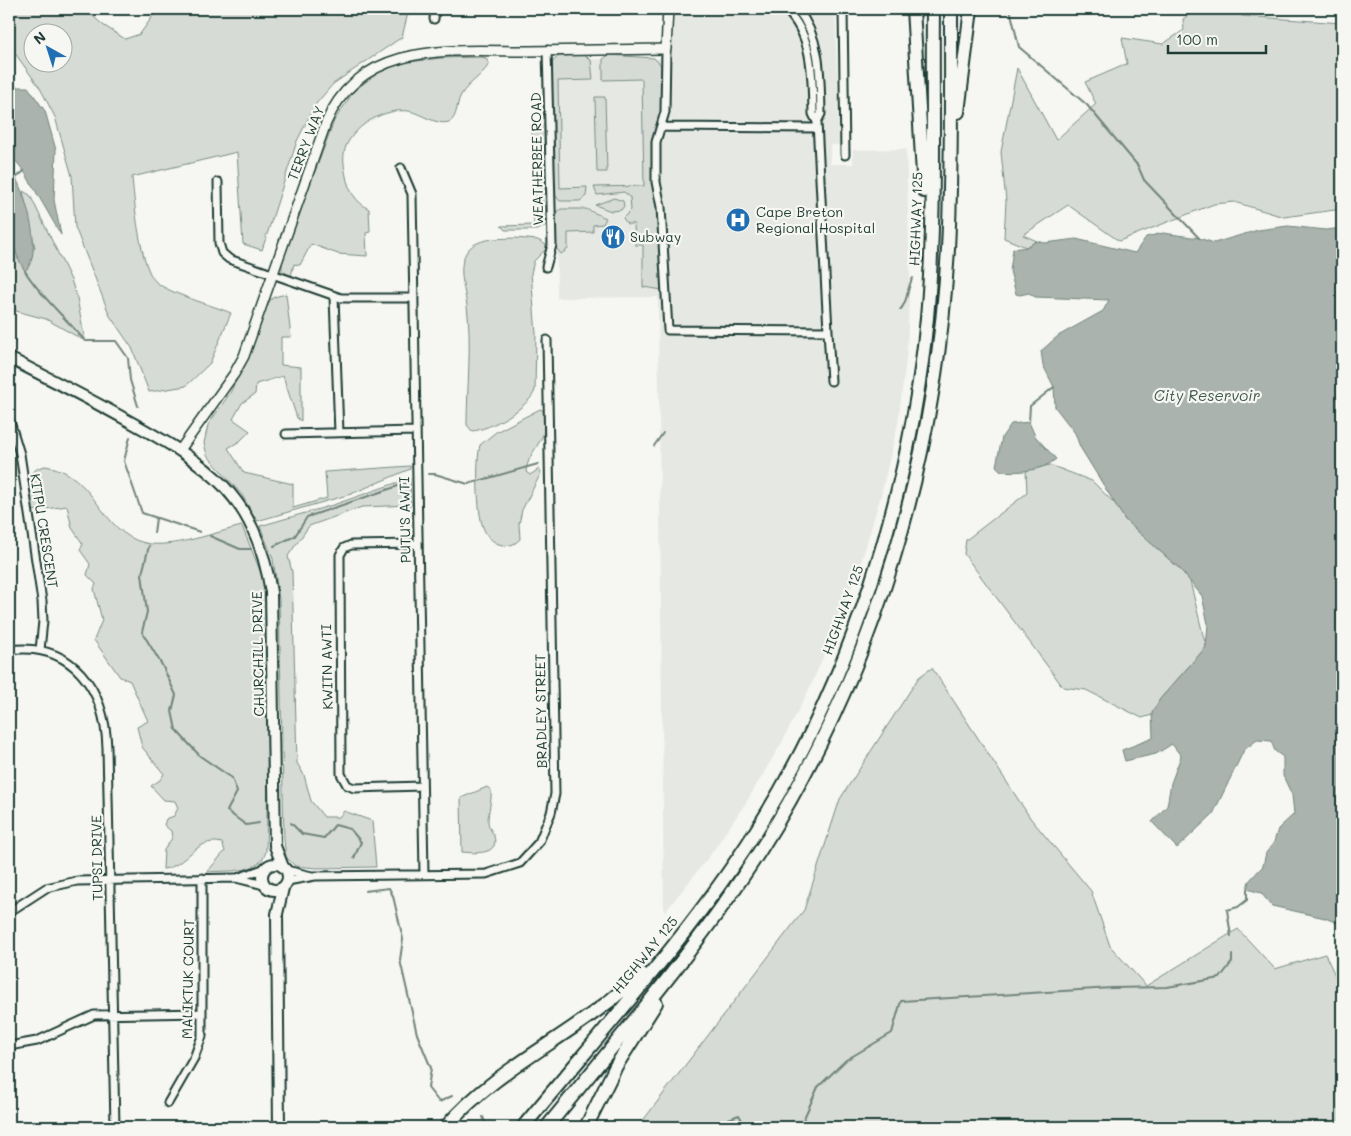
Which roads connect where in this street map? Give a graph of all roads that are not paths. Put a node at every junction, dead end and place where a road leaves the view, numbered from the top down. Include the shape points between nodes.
1 (434, 9) edge
2 (668, 9) edge
3 (785, 9) edge
4 (797, 9) edge
5 (843, 9) edge
6 (913, 9) edge
7 (933, 9) edge
8 (951, 9) edge
9 (971, 9) edge
10 (434, 19) dead end
11 (666, 49) junction
12 (548, 50) junction
13 (817, 125) junction
14 (661, 126) junction
15 (845, 155) dead end
16 (401, 168) dead end
17 (950, 181) junction
18 (218, 182) dead end
19 (546, 267) dead end
20 (273, 275) junction
21 (930, 275) junction
22 (334, 296) junction
23 (414, 298) junction
24 (828, 331) junction
25 (547, 340) dead end
26 (9, 358) edge
27 (831, 381) dead end
28 (9, 418) edge
29 (416, 431) junction
30 (339, 433) junction
31 (286, 434) dead end
32 (180, 450) junction
33 (418, 544) junction
34 (9, 650) edge
35 (40, 650) junction
36 (422, 786) junction
37 (275, 846) junction
38 (266, 868) junction
39 (284, 868) junction
40 (424, 874) junction
41 (315, 876) junction
42 (202, 878) junction
43 (236, 878) junction
44 (110, 880) junction
45 (285, 885) junction
46 (268, 887) junction
47 (9, 912) edge
48 (277, 914) junction
49 (690, 923) junction
50 (699, 936) junction
51 (202, 1013) junction
52 (113, 1014) junction
53 (9, 1046) edge
54 (168, 1103) dead end
55 (115, 1127) edge
56 (279, 1127) edge
57 (446, 1127) edge
58 (523, 1127) edge
59 (547, 1127) edge
60 (586, 1127) edge

1 - 10 street
2 - 11 street
3 - 13 street via 802,31 809,51 813,114
4 - 13 street via 810,30 819,60 821,114
5 - 15 street
6 - 21 highway
7 - 21 highway, HIGHWAY 125
8 - 17 highway
9 - 17 highway
11 - 12 street, TERRY WAY
11 - 14 street via 666,104
12 - 19 street, WEATHERBEE ROAD via 552,245
12 - 20 street, TERRY WAY via 425,52 385,64 355,82 338,100 326,123
13 - 14 street
13 - 24 street
14 - 24 street via 656,142 656,186 662,216 668,330
16 - 23 street, PUTU'S AWTI via 412,194
17 - 50 highway via 948,251 935,372 918,468 885,590 851,677 811,763 761,849
18 - 20 street via 222,253 232,261
20 - 22 street
20 - 32 street, TERRY WAY via 239,365
21 - 49 highway, HIGHWAY 125 via 922,358 896,495 851,638 779,793 745,848
22 - 23 street via 354,300
22 - 30 street
23 - 29 street, PUTU'S AWTI
24 - 27 street
25 - 40 street, BRADLEY STREET via 555,794 552,813 539,842 520,863 486,874
26 - 32 main road, CHURCHILL DRIVE
28 - 35 street, KITPU CRESCENT via 20,454 42,600
29 - 30 street
29 - 33 street, PUTU'S AWTI
30 - 31 street
32 - 37 main road, CHURCHILL DRIVE via 213,474 232,496 251,524 265,561 273,609
33 - 36 street, PUTU'S AWTI
33 - 36 street, KWITN AWTI via 351,545 340,555 341,774 344,782 354,788
34 - 35 street, TUPSI DRIVE
35 - 44 street, TUPSI DRIVE via 61,659 80,673 103,709 107,727
36 - 40 street, PUTU'S AWTI
37 - 38 main road, CHURCHILL DRIVE
37 - 39 main road, CHURCHILL DRIVE
38 - 39 main road via 275,864
38 - 43 street
38 - 46 main road via 262,876
39 - 41 street, BRADLEY STREET
39 - 45 main road
40 - 41 street, BRADLEY STREET
41 - 45 street, BRADLEY STREET
42 - 43 street
42 - 44 street
42 - 51 street, MALIKTUK COURT
43 - 46 street
44 - 47 street via 56,884 34,893
44 - 52 street, TUPSI DRIVE
45 - 46 main road
45 - 48 main road
46 - 48 main road
48 - 56 main road
49 - 57 highway via 618,994 493,1083
49 - 58 highway, HIGHWAY 125
50 - 59 highway
50 - 60 highway via 616,1066
51 - 52 street
51 - 54 street, MALIKTUK COURT via 202,1036 197,1052
52 - 53 street via 87,1017 37,1040
52 - 55 street, TUPSI DRIVE

